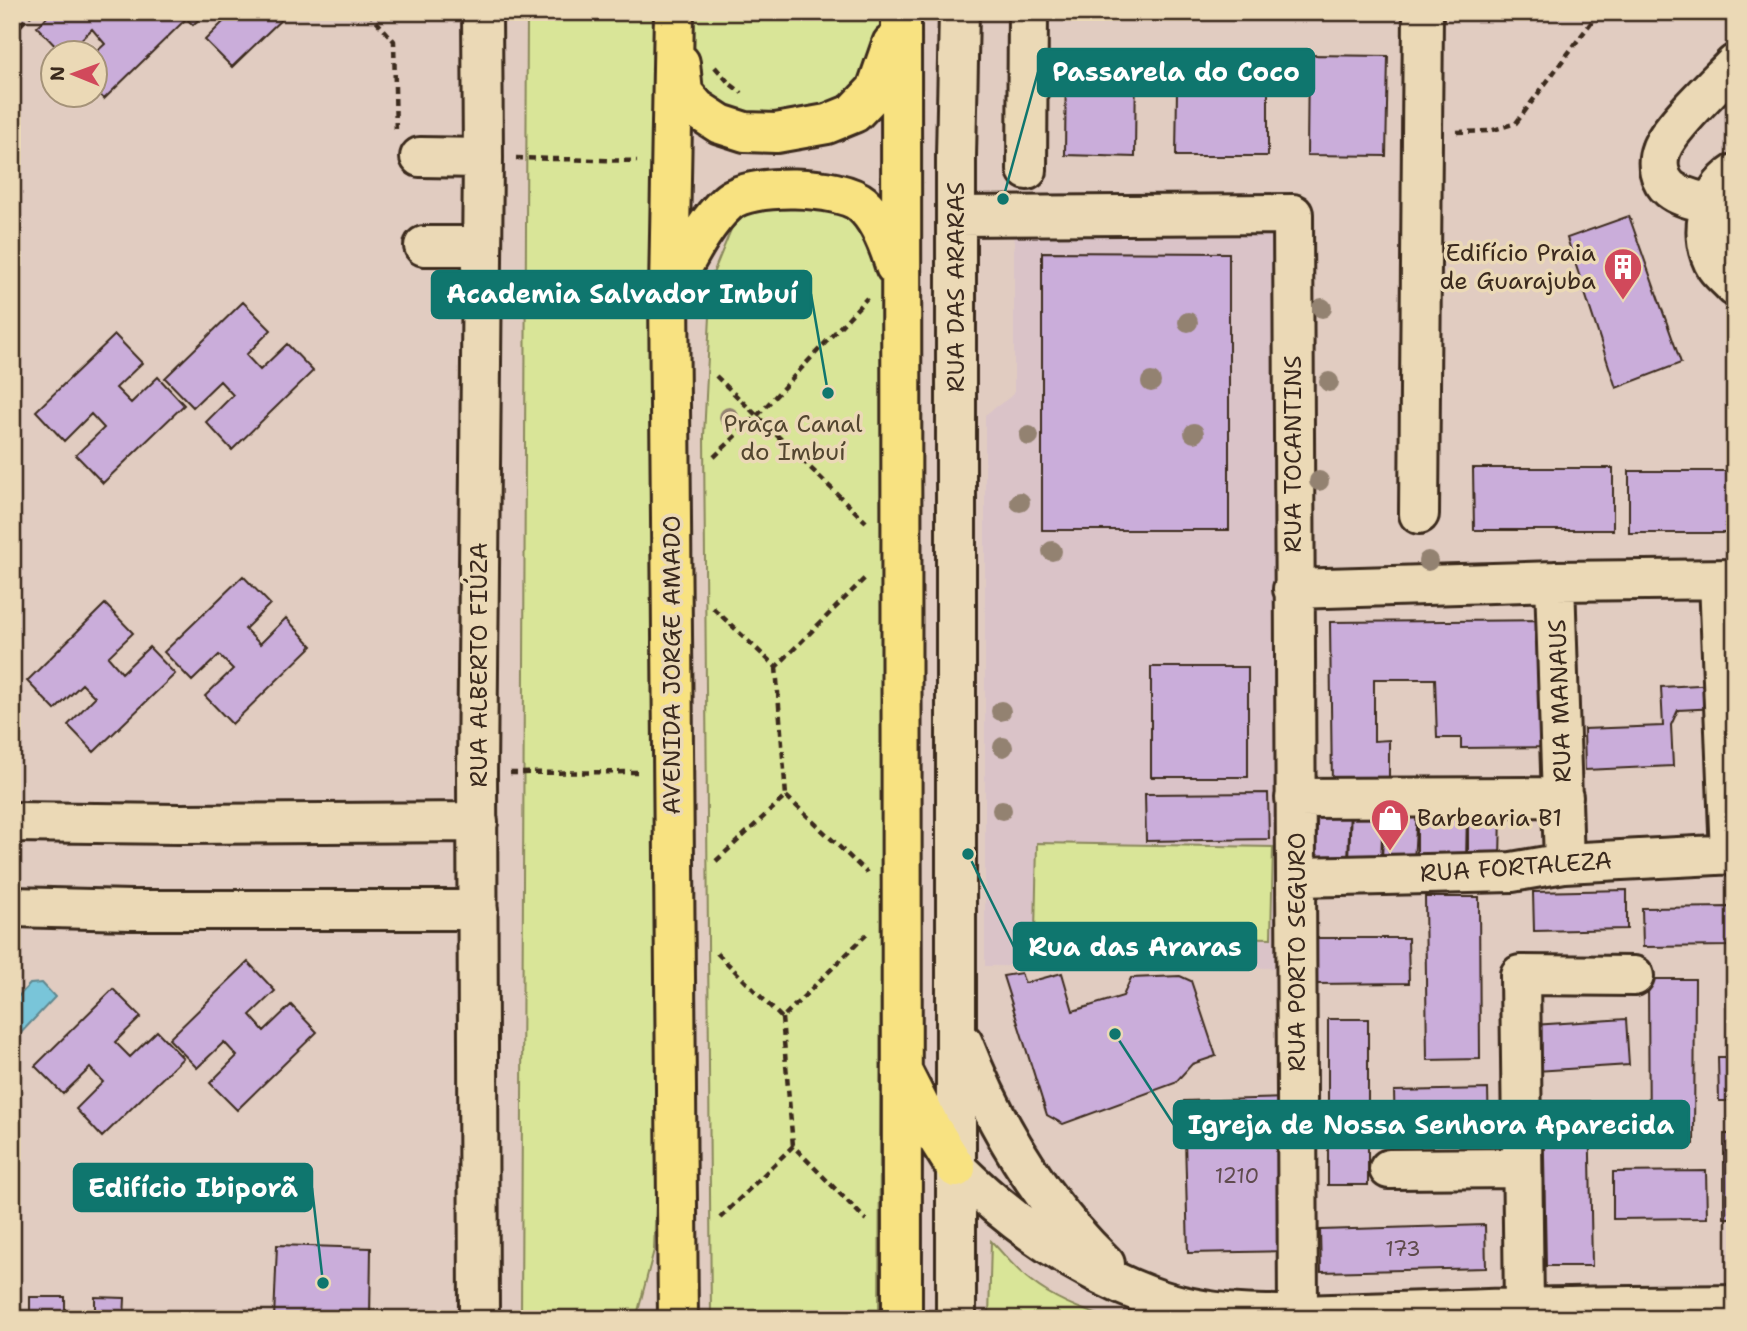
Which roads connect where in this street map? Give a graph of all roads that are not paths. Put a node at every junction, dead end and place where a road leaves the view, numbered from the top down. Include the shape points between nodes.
1 (482, 12) edge
2 (674, 12) edge
3 (959, 12) edge
4 (1028, 12) edge
5 (1423, 12) edge
6 (900, 17) edge
7 (1735, 64) edge
8 (408, 150) road end
9 (484, 158) junction
10 (1027, 170) dead end
11 (1735, 174) edge
12 (1710, 204) junction
13 (956, 216) junction
14 (424, 246) dead end
15 (482, 246) junction
16 (1735, 287) edge
17 (670, 290) junction
18 (884, 291) junction
19 (1419, 514) dead end
20 (1727, 579) edge
21 (1555, 581) junction
22 (1293, 589) junction
23 (1563, 797) junction
24 (1295, 798) junction
25 (12, 822) edge
26 (478, 822) junction
27 (1733, 854) edge
28 (1564, 863) junction
29 (1298, 877) junction
30 (12, 907) edge
31 (478, 910) junction
32 (1634, 976) dead end
33 (957, 1027) junction
34 (901, 1069) junction
35 (956, 1168) junction
36 (1389, 1168) dead end
37 (1522, 1168) junction
38 (677, 1266) junction
39 (1138, 1301) edge
40 (1735, 1305) edge
41 (1524, 1307) junction
42 (1298, 1315) junction
43 (479, 1319) edge
44 (658, 1319) edge
45 (678, 1319) edge
46 (902, 1319) edge
47 (956, 1319) edge

1 - 9 street, RUA ALBERTO FIÚZA
2 - 6 main road via 683,93 720,124 745,132 776,133 827,124 854,113 876,90
2 - 17 main road, AVENIDA JORGE AMADO
3 - 13 street, RUA DAS ARARAS
4 - 10 street
5 - 19 street
6 - 18 main road
7 - 12 street via 1670,134 1658,162 1669,188
8 - 9 street
9 - 15 street, RUA ALBERTO FIÚZA
11 - 12 street
12 - 16 street via 1706,236 1716,266
13 - 22 street, RUA TOCANTINS via 1293,214
13 - 33 street, RUA DAS ARARAS
14 - 15 street
15 - 26 street, RUA ALBERTO FIÚZA
17 - 18 main road via 712,220 729,201 774,188 844,195 862,204 887,239
17 - 38 main road, AVENIDA JORGE AMADO
18 - 34 main road
20 - 21 street, RUA TOCANTINS
20 - 27 street
21 - 22 street, RUA TOCANTINS
21 - 23 street, RUA MANAUS
22 - 24 street, RUA PORTO SEGURO
23 - 24 street
23 - 28 street, RUA MANAUS
24 - 29 street, RUA PORTO SEGURO
25 - 26 street
26 - 31 street, RUA ALBERTO FIÚZA
27 - 28 street, RUA FORTALEZA
28 - 29 street, RUA FORTALEZA via 1512,872
29 - 42 street, RUA PORTO SEGURO
30 - 31 street
31 - 43 street, RUA ALBERTO FIÚZA
32 - 37 street via 1520,975
33 - 35 street, RUA DAS ARARAS
33 - 39 street via 979,1086 1029,1174
34 - 35 main road
34 - 46 main road
35 - 39 street via 1018,1224
35 - 47 street, RUA DAS ARARAS
36 - 37 street
37 - 41 street
38 - 44 main road
38 - 45 main road, AVENIDA JORGE AMADO
39 - 42 street via 1239,1315
40 - 41 street
41 - 42 street

